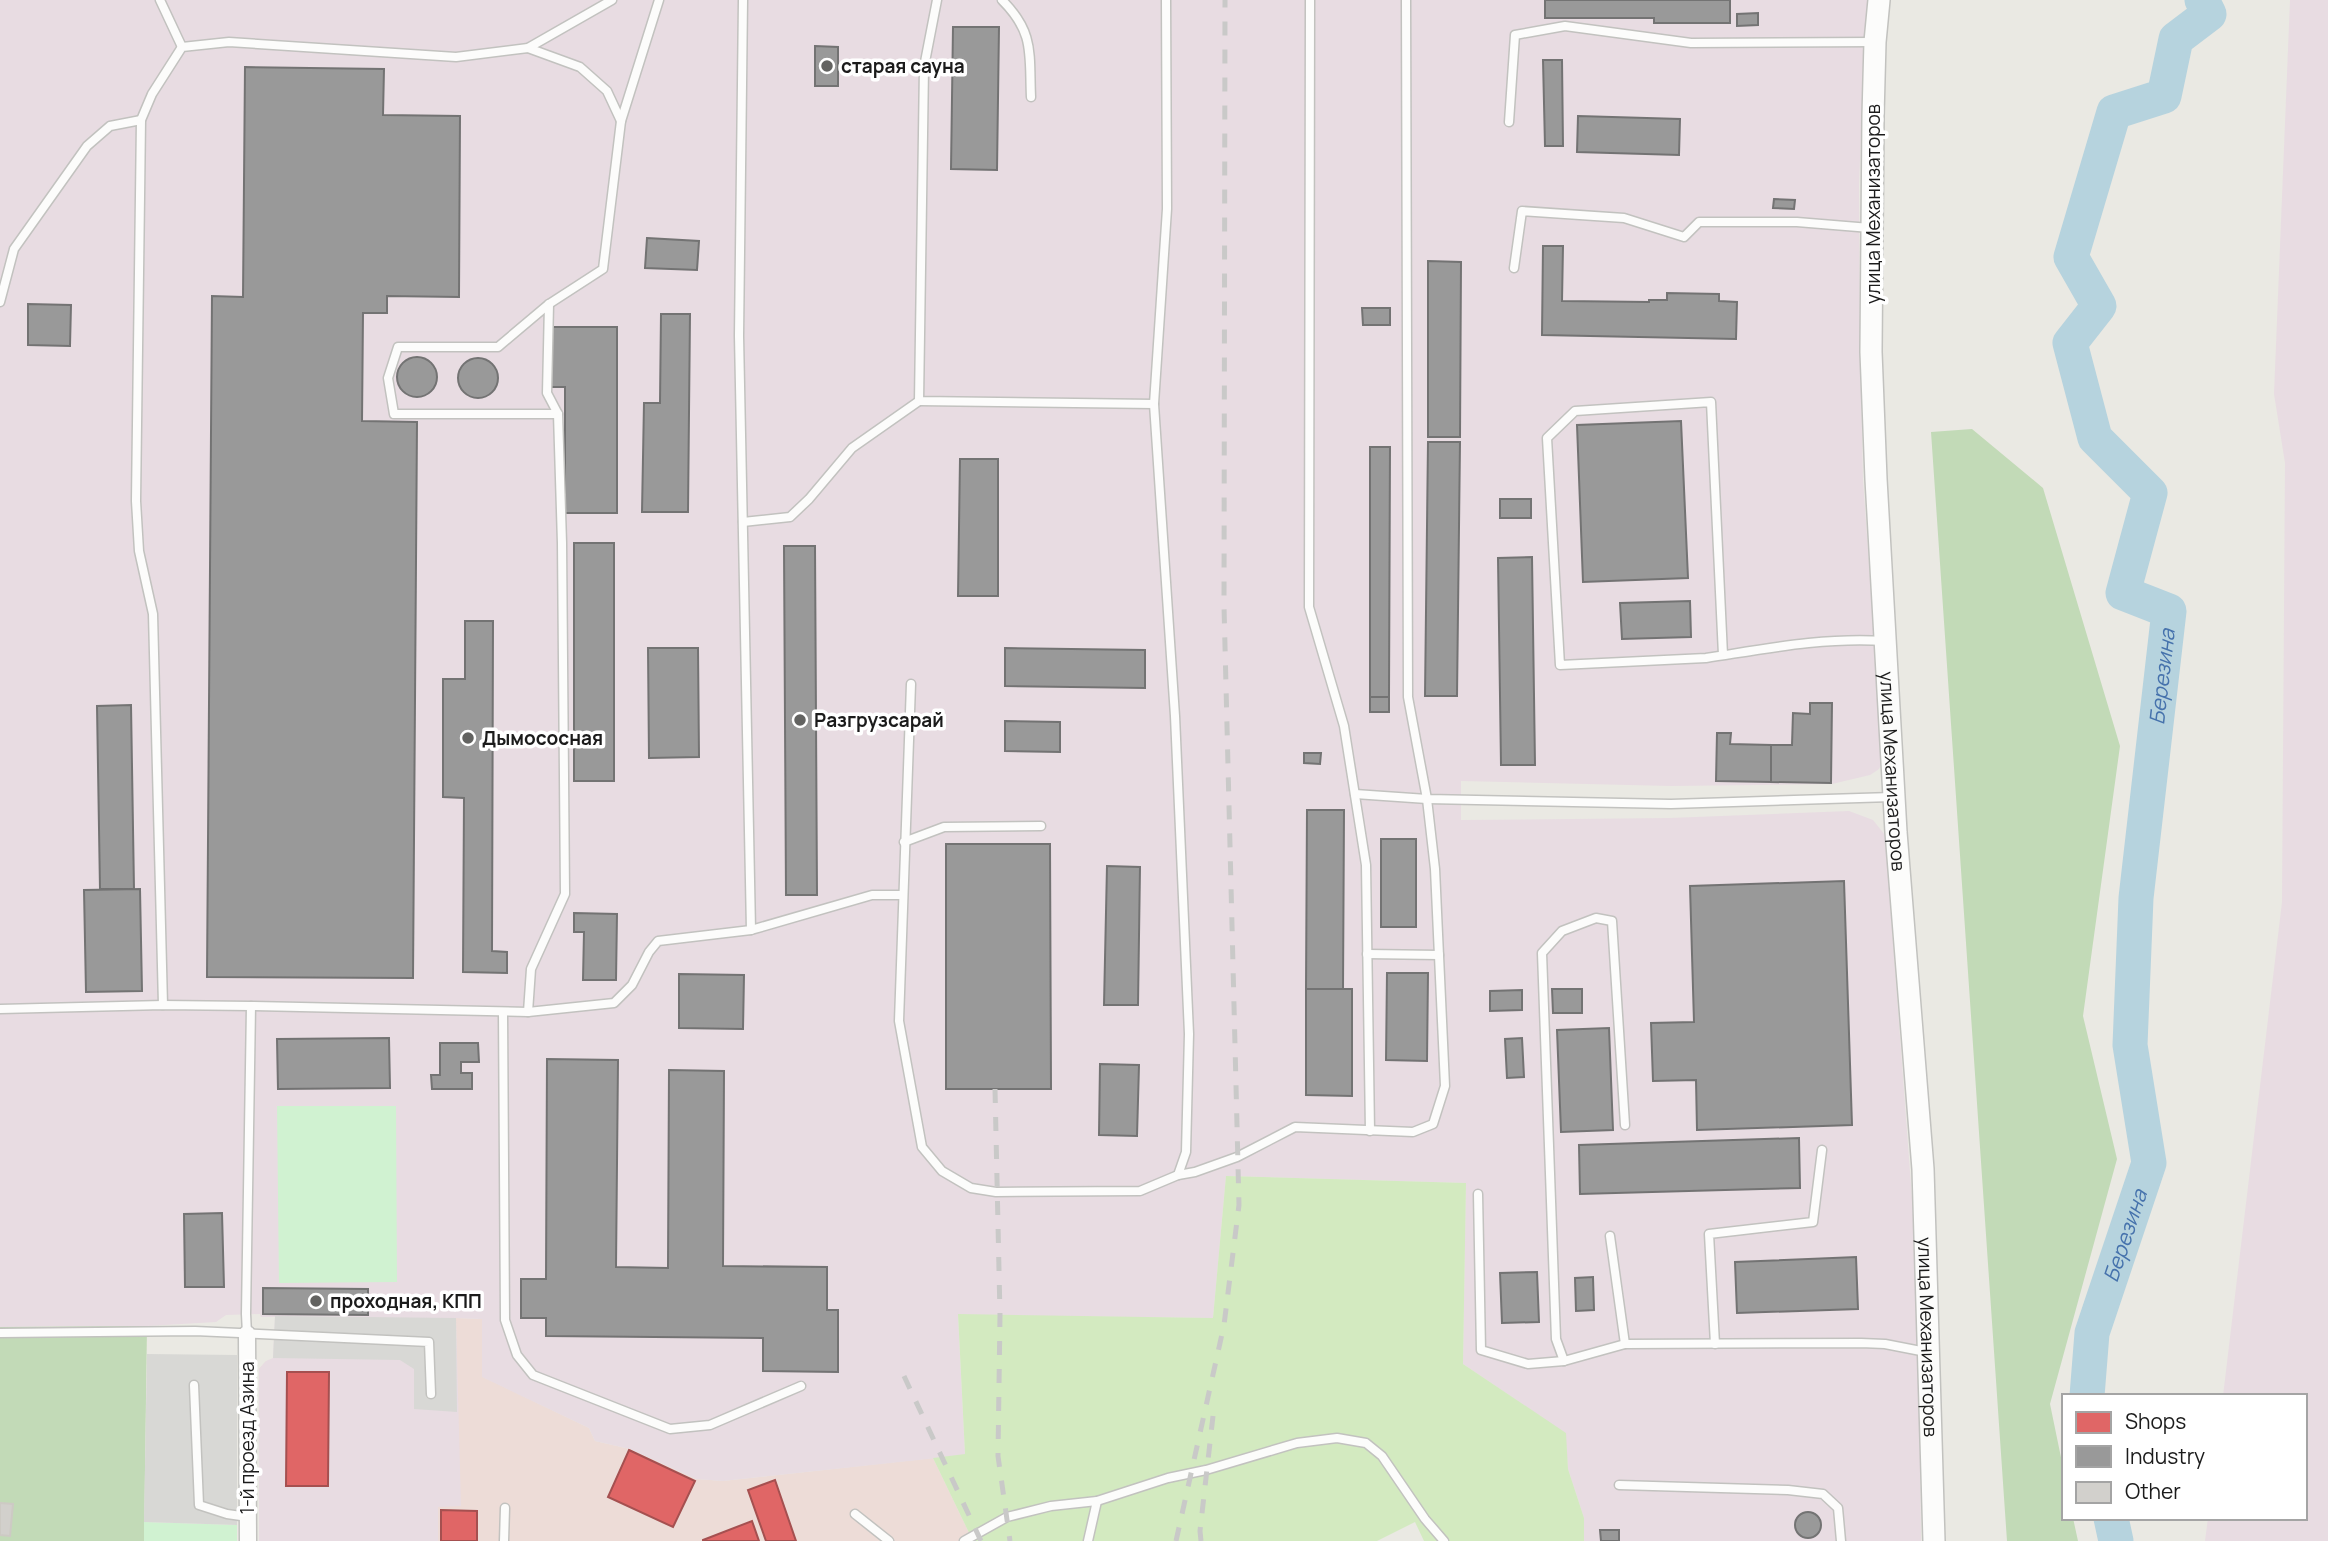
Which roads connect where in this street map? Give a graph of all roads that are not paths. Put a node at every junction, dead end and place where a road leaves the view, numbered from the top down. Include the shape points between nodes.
1 (160, 0) edge
2 (612, 0) edge
3 (659, 0) edge
4 (743, 0) edge
5 (937, 0) edge
6 (1002, 0) edge
7 (1166, 0) edge
8 (1310, 0) edge
9 (1406, 0) edge
10 (1879, 0) edge
11 (1875, 42) junction
12 (182, 47) junction
13 (528, 48) junction
14 (1031, 97) dead end
15 (141, 120) junction
16 (621, 121) junction
17 (1510, 122) dead end
18 (1873, 228) junction
19 (1514, 268) dead end
20 (0, 302) edge
21 (549, 304) junction
22 (919, 401) junction
23 (1154, 404) junction
24 (558, 414) junction
25 (743, 522) junction
26 (1884, 641) junction
27 (1723, 655) junction
28 (911, 684) dead end
29 (1355, 794) junction
30 (1895, 796) junction
31 (1427, 799) junction
32 (1041, 826) dead end
33 (904, 842) junction
34 (902, 895) junction
35 (751, 930) junction
36 (1367, 954) junction
37 (1439, 955) junction
38 (163, 1005) junction
39 (251, 1006) junction
40 (0, 1009) edge
41 (503, 1012) junction
42 (528, 1012) junction
43 (1625, 1125) dead end
44 (1370, 1131) junction
45 (1822, 1150) dead end
46 (1178, 1175) junction
47 (1478, 1194) dead end
48 (1610, 1237) dead end
49 (0, 1334) edge
50 (247, 1334) junction
51 (1625, 1344) junction
52 (1715, 1344) junction
53 (1928, 1352) junction
54 (1564, 1361) junction
55 (194, 1385) dead end
56 (801, 1386) dead end
57 (431, 1394) dead end
58 (1619, 1485) dead end
59 (1097, 1501) junction
60 (505, 1508) dead end
61 (855, 1514) dead end
62 (248, 1517) junction
63 (248, 1541) edge
64 (504, 1541) edge
65 (889, 1541) edge
66 (964, 1541) edge
67 (1088, 1541) edge
68 (1444, 1541) edge
69 (1841, 1541) edge
70 (1934, 1541) edge

1 - 12 lane
2 - 13 lane
3 - 16 lane
4 - 25 lane via 738,336
5 - 22 lane via 924,67
6 - 14 lane via 1016,13 1027,35
7 - 23 lane via 1167,209
8 - 29 lane via 1309,607 1344,726
9 - 31 lane via 1408,697
10 - 11 street, улица Механизаторов
11 - 17 lane via 1691,43 1565,26 1514,35
11 - 18 street, улица Механизаторов
12 - 13 lane via 229,42 456,57
12 - 15 lane
13 - 16 lane via 580,67 607,91
15 - 20 lane via 110,126 87,146 14,250
15 - 38 lane via 135,501 139,551 153,614
16 - 21 lane via 603,269
18 - 19 lane via 1699,222 1684,237 1624,218 1522,211
18 - 26 street, улица Механизаторов via 1871,352
21 - 24 lane via 547,393
21 - 24 lane via 498,348 398,347 388,377 394,414
22 - 23 lane
22 - 25 lane via 852,449 790,517
23 - 46 lane via 1175,716 1189,1034 1186,1152
24 - 42 lane via 565,894 531,969
25 - 35 lane
26 - 27 lane via 1793,644
26 - 30 street, улица Механизаторов
27 - 27 lane via 1560,665 1547,438 1575,411 1711,402
28 - 33 lane
29 - 31 lane
29 - 36 lane via 1366,864
30 - 31 lane via 1671,804
30 - 53 street, улица Механизаторов via 1923,1169
31 - 37 lane
32 - 33 lane via 944,827
33 - 34 lane
34 - 35 lane via 872,895
34 - 46 lane via 899,1021 922,1147 942,1171 971,1188 996,1192 1140,1191
35 - 42 lane via 658,941 632,985 614,1003
36 - 37 lane
36 - 44 lane
37 - 44 lane via 1445,1086 1433,1124 1413,1132
38 - 39 lane
38 - 40 lane
39 - 41 lane
39 - 50 lane
41 - 42 lane
41 - 56 lane via 505,1320 517,1355 533,1375 670,1429 710,1425
43 - 54 lane via 1612,921 1596,918 1562,931 1542,953 1556,1339
44 - 46 lane via 1295,1127 1237,1157
45 - 52 lane via 1813,1222 1709,1234
47 - 54 lane via 1480,1350 1528,1364
48 - 51 lane
49 - 50 lane
50 - 57 lane via 429,1342
50 - 62 street, 1-й проезд Азина
51 - 52 lane
51 - 54 lane
52 - 53 lane via 1861,1343
53 - 70 street, улица Механизаторов
55 - 62 lane via 199,1505
58 - 69 lane via 1823,1494 1838,1508
59 - 66 lane via 1007,1517
59 - 67 lane
59 - 68 lane via 1297,1443 1337,1438 1366,1443 1382,1456
60 - 64 lane
61 - 65 lane
62 - 63 street, 1-й проезд Азина

